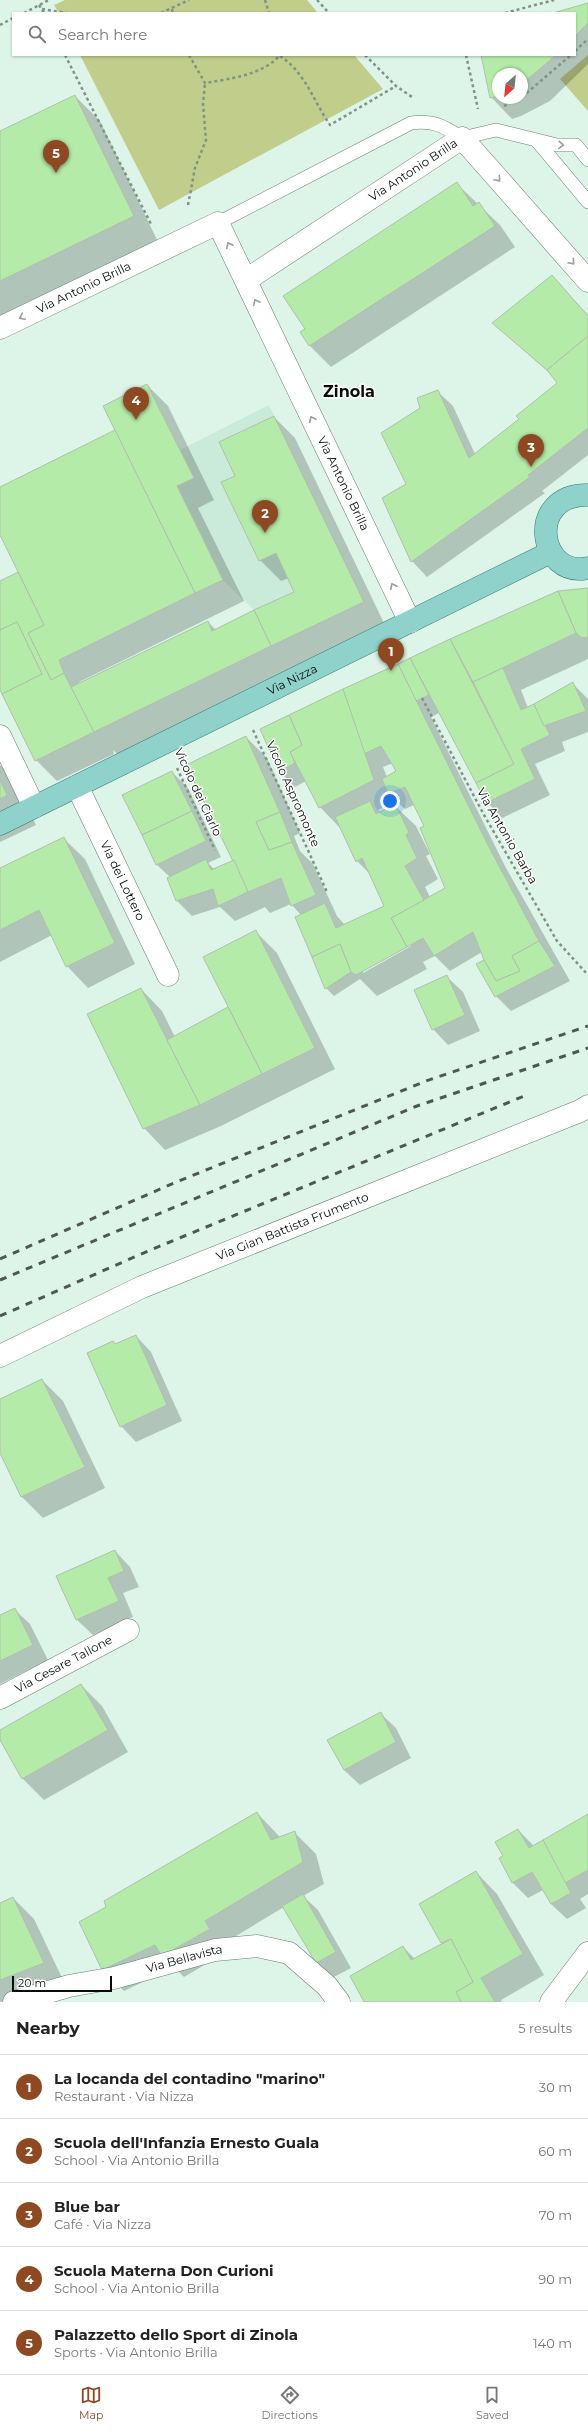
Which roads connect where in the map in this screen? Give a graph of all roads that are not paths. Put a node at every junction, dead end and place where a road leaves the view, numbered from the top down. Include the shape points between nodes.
1 (537, 141) junction
2 (467, 144) junction
3 (588, 160) edge
4 (588, 202) edge
5 (218, 223) junction
6 (246, 280) junction
7 (588, 281) edge
8 (0, 328) edge
9 (588, 495) edge
10 (551, 552) junction
11 (588, 568) edge
12 (410, 622) junction
13 (0, 736) edge
14 (77, 786) junction
15 (34, 807) junction
16 (0, 824) edge
17 (168, 975) dead end
18 (588, 1106) edge
19 (0, 1356) edge
20 (128, 1630) dead end
21 (0, 1698) edge
22 (588, 1953) edge
23 (14, 2002) edge
24 (339, 2002) edge
25 (551, 2002) edge

1 - 2 lane via 496,130
1 -> 3 lane via 557,146 576,146
1 - 4 lane
2 - 5 lane via 446,128 428,121 411,123
2 - 6 street, Via Antonio Brilla
2 -> 7 street, Via Antonio Brilla
6 -> 5 street, Via Antonio Brilla
5 -> 8 street, Via Antonio Brilla
12 -> 6 street, Via Antonio Brilla
9 - 10 main road via 564,499 554,507 545,529 546,541
10 - 11 main road via 566,565
10 - 12 main road, Via Nizza
12 - 14 main road, Via Nizza
13 - 15 street
14 - 15 main road, Via Nizza
14 - 17 street, Via dei Lottero
15 - 16 main road, Via Nizza
18 - 19 street, Via Gian Battista Frumento via 142,1288
20 - 21 street, Via Cesare Tallone
22 - 25 street
23 - 24 street, Via Bellavista via 215,1950 257,1946 289,1953 327,1986

